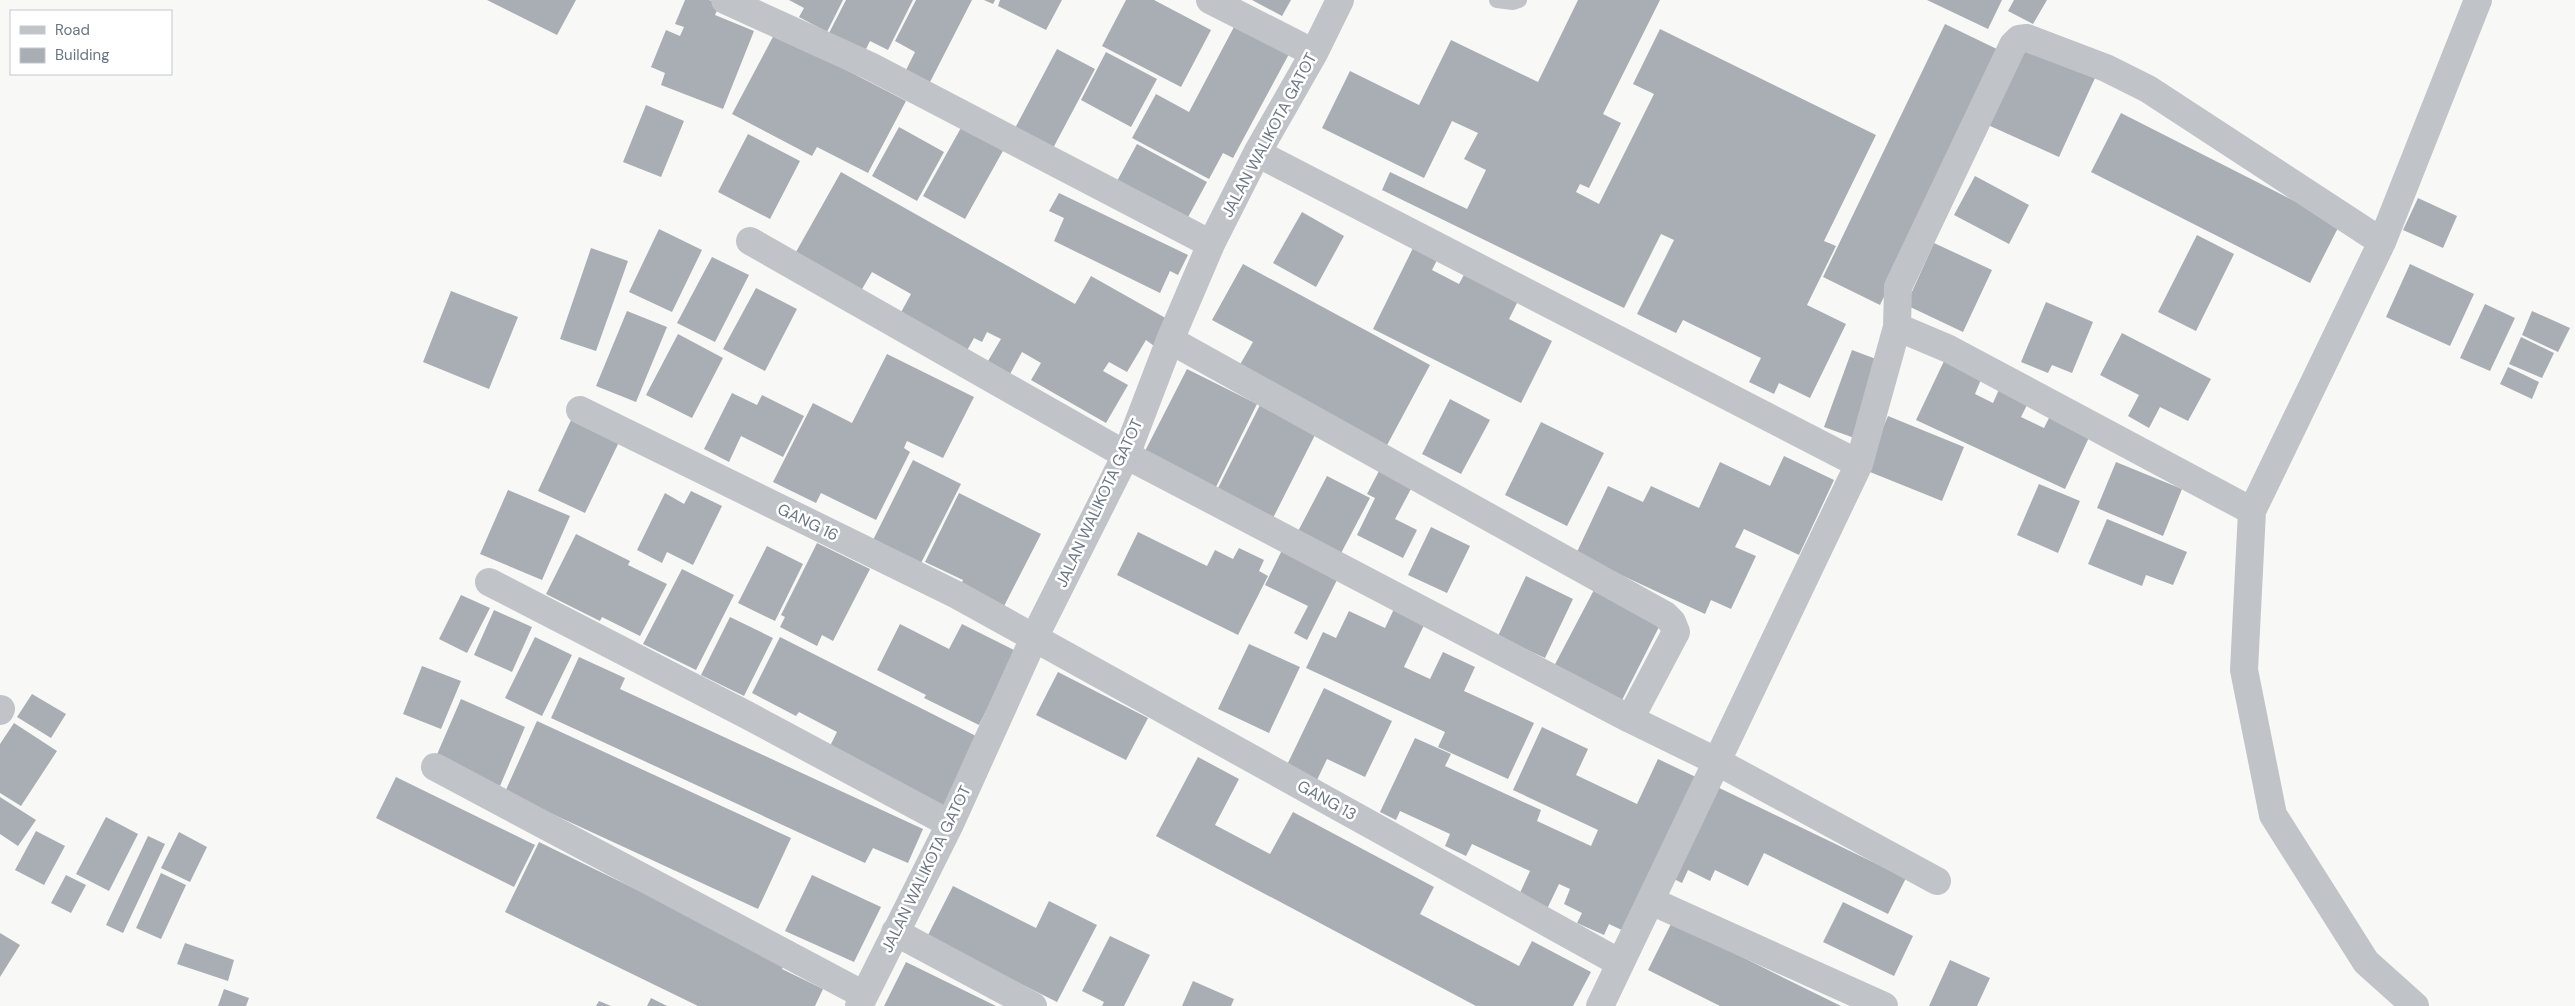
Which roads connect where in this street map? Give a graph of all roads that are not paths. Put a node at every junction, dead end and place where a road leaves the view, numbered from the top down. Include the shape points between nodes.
1 (725, 0) edge
2 (1210, 0) edge
3 (1340, 0) edge
4 (1497, 0) edge
5 (1518, 0) edge
6 (2478, 0) edge
7 (1314, 53) junction
8 (1257, 153) junction
9 (750, 240) dead end
10 (2382, 242) junction
11 (1211, 244) junction
12 (1897, 327) junction
13 (1170, 340) junction
14 (580, 410) dead end
15 (1126, 455) junction
16 (1858, 464) junction
17 (2252, 511) junction
18 (489, 582) dead end
19 (1034, 638) junction
20 (1630, 719) junction
21 (1716, 761) junction
22 (435, 767) dead end
23 (950, 824) junction
24 (1937, 881) dead end
25 (1651, 901) junction
26 (895, 932) junction
27 (1620, 962) junction
28 (862, 1000) edge
29 (1032, 1006) edge
30 (1600, 1006) edge
31 (1884, 1006) edge
32 (2415, 1006) edge

1 - 11 street via 870,66
2 - 7 street
3 - 7 street, JALAN WALIKOTA GATOT
4 - 5 lane
6 - 10 street
7 - 8 street, JALAN WALIKOTA GATOT
8 - 11 street, JALAN WALIKOTA GATOT
8 - 16 street
9 - 15 street
10 - 12 street via 2148,90 2106,68 2027,38 2019,39 2013,45 1898,287
10 - 17 street
11 - 13 street, JALAN WALIKOTA GATOT
12 - 16 street
12 - 17 street via 1949,349
13 - 15 street, JALAN WALIKOTA GATOT
13 - 20 street via 1665,615 1676,632
14 - 19 street, GANG 16 via 956,595
15 - 19 street, JALAN WALIKOTA GATOT
15 - 20 street
16 - 21 street
17 - 32 street via 2244,670 2273,815 2366,962
18 - 23 street
19 - 23 street, JALAN WALIKOTA GATOT
19 - 27 street, GANG 13
20 - 21 street
21 - 24 street
21 - 25 street
22 - 28 street
23 - 26 street, JALAN WALIKOTA GATOT
25 - 27 street
25 - 31 street
26 - 28 street, JALAN WALIKOTA GATOT
26 - 29 street
27 - 30 street

